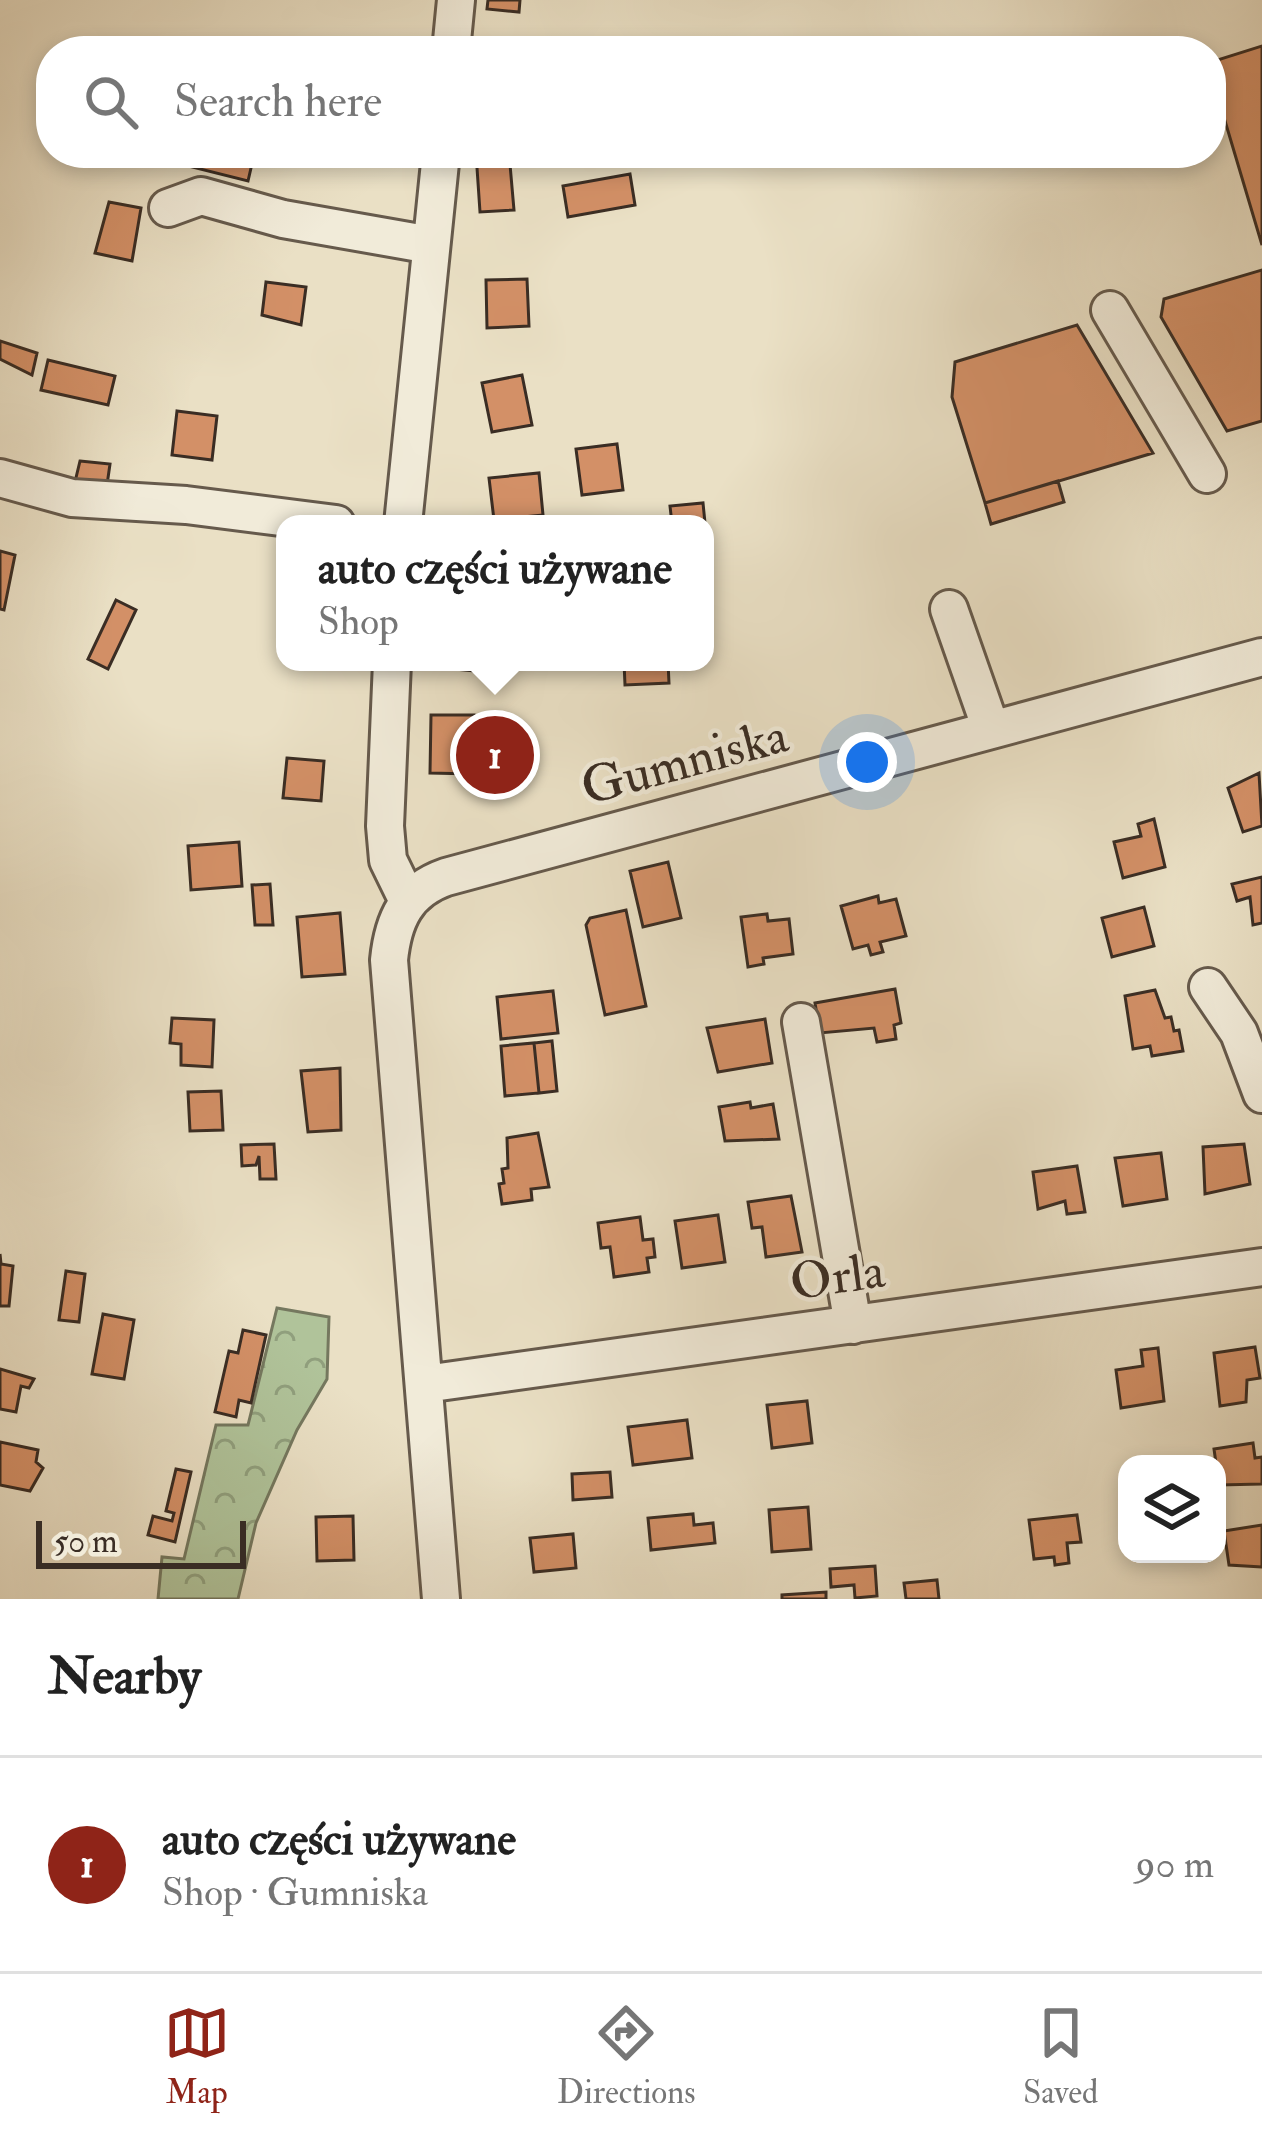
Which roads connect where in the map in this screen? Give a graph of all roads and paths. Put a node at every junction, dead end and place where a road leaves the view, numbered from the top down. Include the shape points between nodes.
1 (456, 0) edge
2 (452, 36) edge
3 (439, 168) edge
4 (168, 208) dead end
5 (431, 245) junction
6 (1110, 310) dead end
7 (1208, 474) dead end
8 (0, 478) edge
9 (404, 515) edge
10 (276, 516) edge
11 (950, 609) dead end
12 (1262, 657) edge
13 (392, 671) edge
14 (991, 730) junction
15 (411, 898) junction
16 (1208, 987) dead end
17 (801, 1022) dead end
18 (1262, 1094) edge
19 (1262, 1267) edge
20 (853, 1325) junction
21 (425, 1384) junction
22 (441, 1599) edge

1 - 2 street
3 - 5 street
4 - 5 street via 202,196
5 - 9 street
6 - 7 street
8 - 10 street via 72,499
11 - 14 street
12 - 14 street, Gumniska
13 - 15 street via 385,826 388,860
14 - 15 street, Gumniska via 446,877
15 - 21 street via 396,922 389,960
16 - 18 street via 1239,1033
17 - 20 street
19 - 20 street, Orla
20 - 21 street, Orla
21 - 22 street

